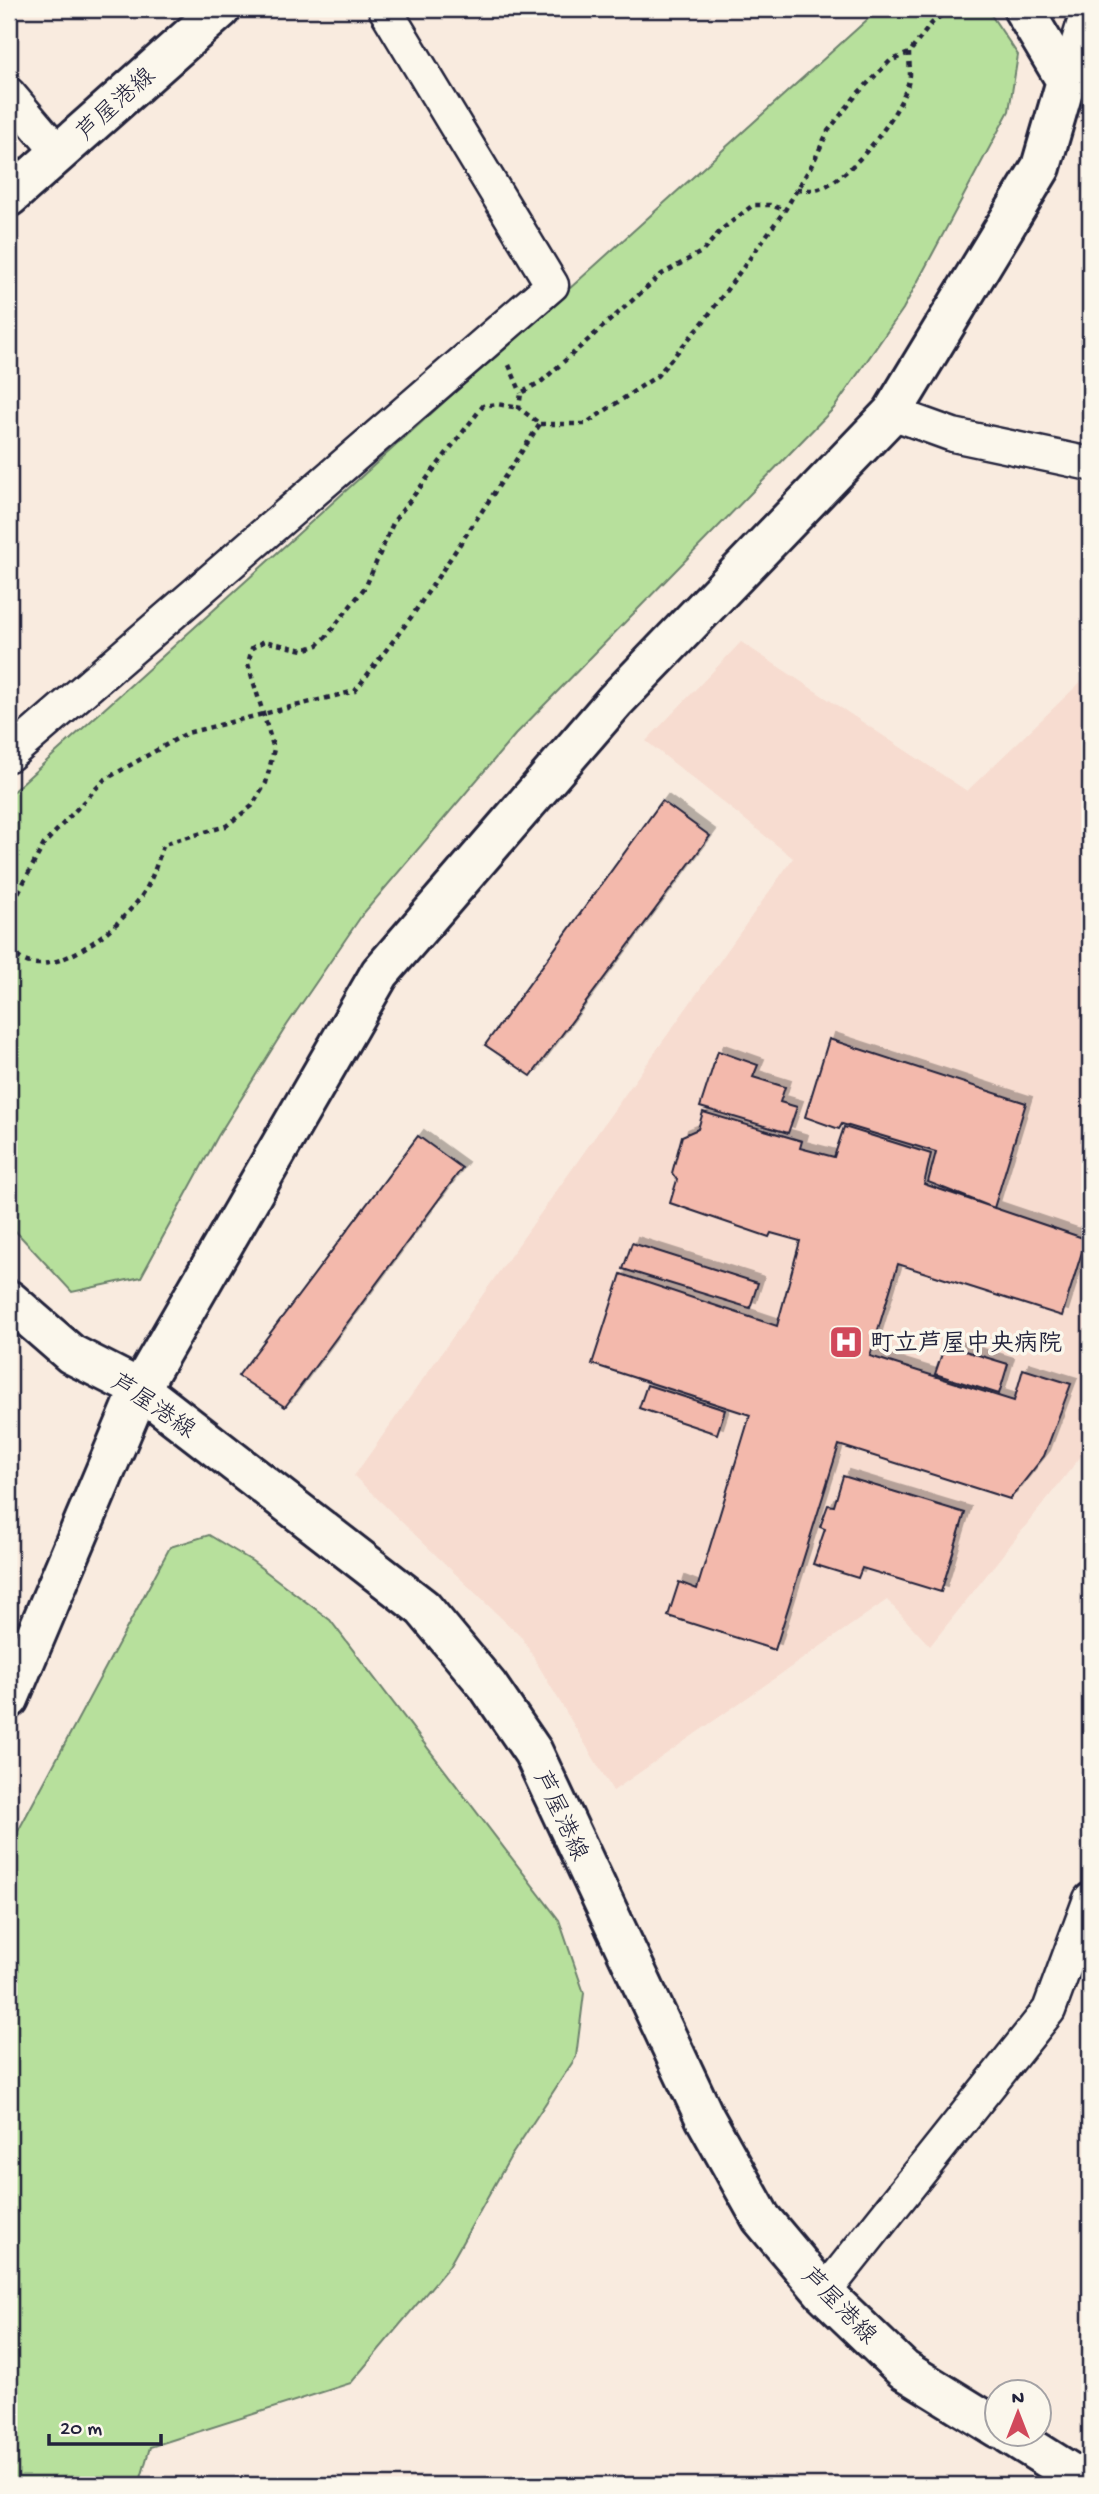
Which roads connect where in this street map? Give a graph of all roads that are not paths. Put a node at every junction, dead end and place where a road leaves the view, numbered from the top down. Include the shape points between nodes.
1 (220, 9) edge
2 (385, 9) edge
3 (1023, 9) edge
4 (1088, 9) edge
5 (1066, 81) junction
6 (9, 94) edge
7 (59, 153) junction
8 (9, 197) edge
9 (892, 412) junction
10 (1090, 464) edge
11 (9, 755) edge
12 (9, 1300) edge
13 (140, 1389) junction
14 (9, 1699) edge
15 (1090, 1899) edge
16 (824, 2293) junction
17 (984, 2419) edge
18 (1031, 2448) edge
19 (1090, 2485) edge

1 - 7 street, 芦屋港線
2 - 11 street via 552,285
3 - 5 street
4 - 5 street
5 - 9 street via 1041,167
6 - 7 street
7 - 8 street, 芦屋港線
9 - 10 street via 953,435
9 - 13 street via 615,701 380,973
12 - 13 street, 芦屋港線 via 71,1354
13 - 14 street
13 - 16 street, 芦屋港線 via 423,1608 488,1686 533,1752 705,2118 761,2218
15 - 16 street via 1049,2010
16 - 17 street, 芦屋港線 via 904,2370
18 - 19 street

